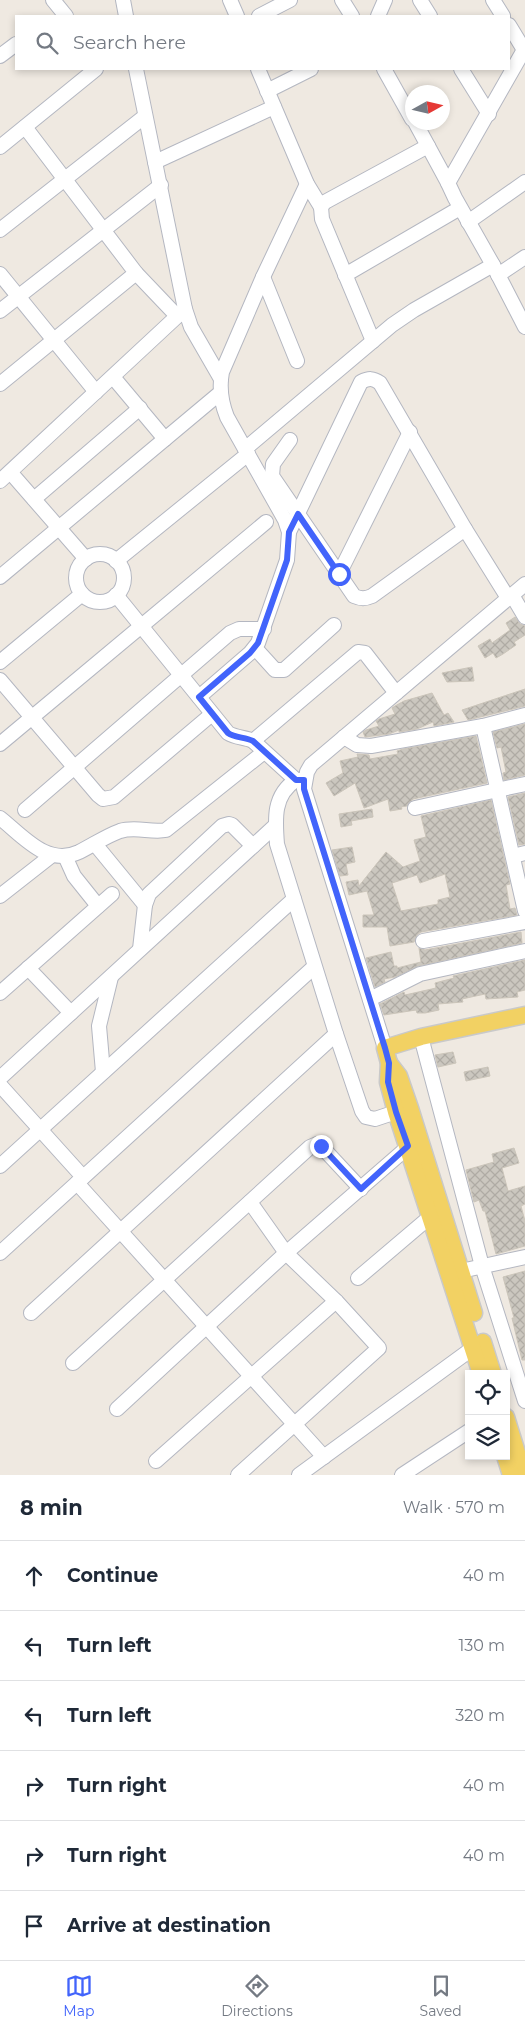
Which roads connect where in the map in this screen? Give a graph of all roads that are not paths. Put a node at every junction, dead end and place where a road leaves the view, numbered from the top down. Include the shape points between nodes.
1 (123, 0) edge
2 (230, 0) edge
3 (290, 0) edge
4 (342, 0) edge
5 (385, 0) edge
6 (420, 0) edge
7 (493, 0) edge
8 (126, 15) edge
9 (237, 15) edge
10 (261, 15) edge
11 (351, 15) edge
12 (378, 15) edge
13 (429, 15) edge
14 (502, 15) edge
15 (510, 27) edge
16 (15, 45) edge
17 (524, 55) edge
18 (0, 56) edge
19 (95, 70) edge
20 (136, 70) edge
21 (258, 70) edge
22 (309, 70) edge
23 (385, 70) edge
24 (462, 70) edge
25 (267, 91) junction
26 (405, 106) edge
27 (274, 107) junction
28 (489, 114) junction
29 (144, 117) junction
30 (25, 127) junction
31 (419, 130) edge
32 (428, 146) junction
33 (0, 147) edge
34 (155, 162) junction
35 (65, 179) junction
36 (525, 182) edge
37 (448, 183) junction
38 (308, 184) junction
39 (160, 185) junction
40 (321, 207) junction
41 (460, 208) junction
42 (468, 222) junction
43 (0, 230) edge
44 (104, 230) junction
45 (525, 257) edge
46 (495, 270) junction
47 (136, 272) junction
48 (0, 274) edge
49 (345, 275) junction
50 (263, 278) junction
51 (19, 296) junction
52 (0, 311) edge
53 (181, 312) junction
54 (525, 327) edge
55 (55, 341) junction
56 (372, 341) junction
57 (297, 361) dead end
58 (113, 377) junction
59 (0, 384) edge
60 (221, 386) junction
61 (96, 392) junction
62 (140, 408) junction
63 (410, 432) junction
64 (165, 439) junction
65 (290, 440) dead end
66 (246, 452) junction
67 (5, 477) edge
68 (34, 499) junction
69 (298, 514) junction
70 (266, 522) dead end
71 (59, 528) junction
72 (465, 529) junction
73 (289, 532) junction
74 (86, 559) junction
75 (116, 561) junction
76 (339, 574) junction
77 (0, 578) edge
78 (525, 584) edge
79 (82, 594) junction
80 (116, 595) junction
81 (510, 596) junction
82 (525, 617) edge
83 (334, 625) dead end
84 (142, 626) junction
85 (264, 629) junction
86 (255, 648) junction
87 (0, 662) edge
88 (182, 675) junction
89 (0, 680) edge
90 (396, 693) junction
91 (199, 697) junction
92 (212, 714) junction
93 (525, 715) edge
94 (33, 718) junction
95 (483, 726) junction
96 (344, 737) junction
97 (253, 741) junction
98 (0, 744) edge
99 (264, 752) junction
100 (75, 767) junction
101 (300, 780) junction
102 (525, 784) edge
103 (498, 790) junction
104 (415, 808) dead end
105 (25, 810) dead end
106 (0, 818) edge
107 (276, 825) junction
108 (95, 844) junction
109 (253, 846) junction
110 (519, 854) edge
111 (58, 856) junction
112 (112, 894) dead end
113 (0, 896) edge
114 (294, 899) junction
115 (145, 905) junction
116 (98, 906) junction
117 (525, 911) edge
118 (525, 922) edge
119 (423, 940) dead end
120 (140, 949) junction
121 (525, 951) edge
122 (314, 967) junction
123 (28, 968) junction
124 (111, 977) junction
125 (0, 993) edge
126 (370, 998) junction
127 (72, 1013) junction
128 (525, 1015) edge
129 (336, 1034) junction
130 (420, 1038) junction
131 (387, 1055) junction
132 (103, 1072) junction
133 (0, 1078) edge
134 (0, 1085) edge
135 (396, 1112) junction
136 (40, 1130) junction
137 (408, 1146) junction
138 (0, 1166) edge
139 (80, 1180) junction
140 (361, 1189) junction
141 (250, 1202) junction
142 (431, 1216) junction
143 (120, 1232) junction
144 (0, 1253) edge
145 (286, 1254) junction
146 (525, 1257) edge
147 (482, 1266) junction
148 (461, 1271) junction
149 (358, 1278) dead end
150 (163, 1280) junction
151 (336, 1301) junction
152 (31, 1313) dead end
153 (207, 1328) junction
154 (473, 1348) junction
155 (73, 1363) dead end
156 (479, 1370) edge
157 (492, 1370) edge
158 (251, 1377) junction
159 (517, 1383) edge
160 (525, 1400) edge
161 (117, 1408) dead end
162 (294, 1424) junction
163 (510, 1430) edge
164 (465, 1433) edge
165 (324, 1457) junction
166 (506, 1460) edge
167 (156, 1461) dead end
168 (238, 1475) edge
169 (299, 1475) edge
170 (402, 1475) edge
171 (511, 1475) edge
172 (524, 1475) edge

1 - 8 street
2 - 9 street
3 - 10 street
4 - 11 street
5 - 12 street
6 - 13 street
7 - 14 street
15 - 17 street
16 - 18 street
17 - 28 street
19 - 30 street
20 - 29 street
21 - 25 street
22 - 25 street
23 - 26 street
24 - 28 street
25 - 27 street
27 - 34 street
27 - 38 street
28 - 37 street
29 - 34 street
29 - 35 street
30 - 33 street
30 - 35 street
31 - 32 street
32 - 37 street
32 - 40 street via 324,202
34 - 39 street
35 - 43 street
35 - 44 street
36 - 42 street
37 - 41 street
38 - 40 street
38 - 50 street
39 - 44 street
39 - 53 street
40 - 49 street via 322,219
41 - 42 street
41 - 49 street
42 - 46 street
44 - 47 street
44 - 51 street
45 - 46 street
46 - 54 street
46 - 56 street via 414,310
47 - 53 street
47 - 55 street
48 - 51 street
49 - 56 street
50 - 57 street
50 - 60 street via 222,372
51 - 52 street
51 - 55 street
53 - 58 street
53 - 60 street
55 - 59 street
55 - 61 street
56 - 66 street
58 - 61 street
58 - 62 street
60 - 64 street
60 - 66 street via 222,405
61 - 67 street
62 - 64 street
62 - 68 street
63 - 69 street via 380,383 374,379 360,382
63 - 72 street
63 - 76 street
64 - 71 street
65 - 69 street via 273,464 272,476
66 - 73 street
66 - 75 street
67 - 68 street
68 - 71 street
69 - 73 street
69 - 76 street
70 - 84 street
71 - 74 street
71 - 77 street
72 - 76 street via 365,599 354,596
72 - 81 street
73 - 85 street via 287,560
74 - 75 street via 101,555
74 - 79 street via 80,565 76,580
75 - 80 street via 123,574 123,582
78 - 81 street
79 - 80 street via 95,602 103,602
79 - 87 street
80 - 84 street
81 - 82 street
81 - 90 street
83 - 86 street via 284,670 275,670
84 - 88 street
84 - 94 street
85 - 86 street
85 - 88 street via 240,629 230,633
86 - 91 street
88 - 91 street
88 - 100 street
89 - 94 street
90 - 96 street
90 - 97 street via 364,653 358,652
91 - 92 street
92 - 97 street via 232,736
92 - 100 street via 114,797 103,799
93 - 95 street
94 - 98 street
94 - 100 street
95 - 96 street via 370,746
95 - 103 street
96 - 101 street via 311,764
97 - 99 street
99 - 101 street
99 - 108 street via 166,830 128,829
100 - 105 street
101 - 107 street via 281,793
101 - 126 street
102 - 103 street
103 - 104 street
103 - 110 street
106 - 111 street via 42,852
107 - 109 street
107 - 114 street via 277,844
108 - 111 street via 76,853
108 - 115 street
109 - 115 street via 232,826 224,824 149,894
109 - 120 street
110 - 117 street
111 - 113 street
111 - 116 street
112 - 116 street
114 - 122 street
114 - 132 street
115 - 120 street
116 - 123 street
118 - 119 street
120 - 124 street
121 - 126 street via 420,974
122 - 129 street
122 - 139 street
123 - 125 street
123 - 127 street
124 - 127 street
124 - 132 street via 99,1026
126 - 131 street
127 - 133 street
128 - 130 main road
129 - 135 street via 366,1117 375,1119
129 - 143 street
130 - 131 main road
130 - 147 street
131 - 135 main road via 388,1082
131 - 148 main road via 399,1076 410,1108
132 - 136 street
134 - 136 street
135 - 137 main road
136 - 138 street
136 - 139 street
137 - 140 street
137 - 142 main road
139 - 143 street
139 - 144 street
140 - 141 street via 321,1146 314,1144
140 - 145 street
141 - 145 street
141 - 150 street
142 - 149 street
142 - 154 main road
143 - 150 street
143 - 152 street
145 - 151 street
145 - 153 street
146 - 147 street
147 - 148 street
147 - 159 street
148 - 157 main road
150 - 153 street
150 - 155 street
151 - 158 street
151 - 162 street via 379,1348
153 - 158 street
153 - 161 street
154 - 156 main road
154 - 165 street
158 - 162 street
158 - 167 street
159 - 160 street
162 - 165 street
162 - 168 street
163 - 172 main road
164 - 170 street
165 - 169 street
166 - 171 main road

